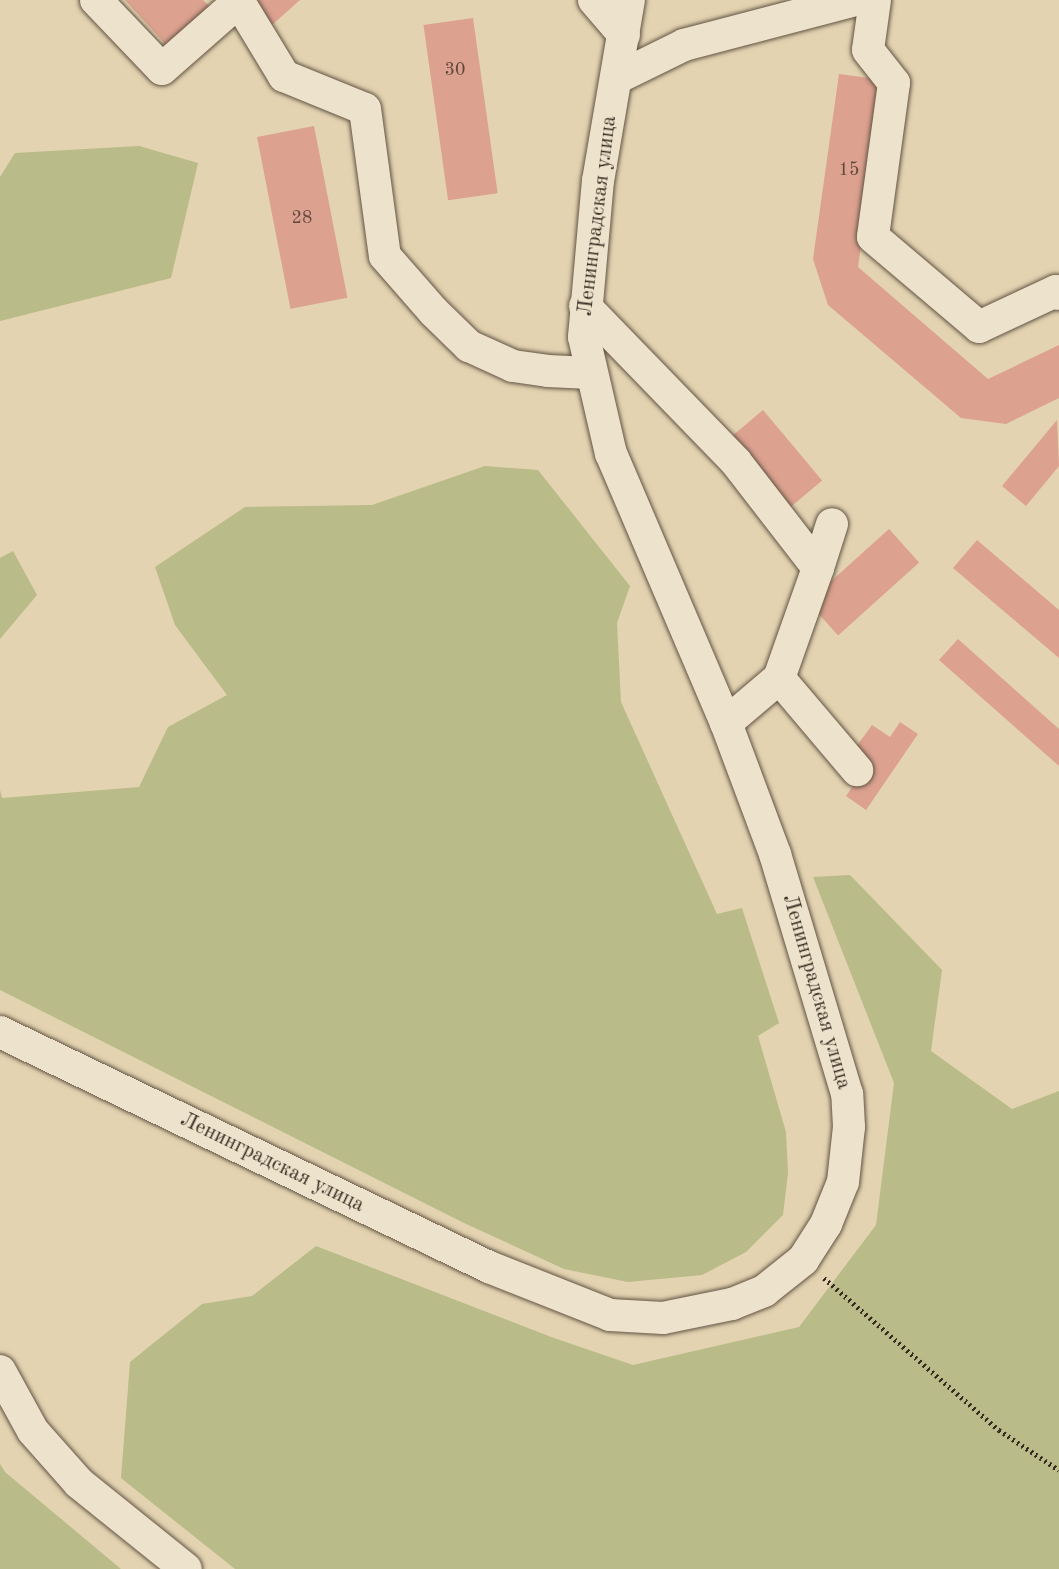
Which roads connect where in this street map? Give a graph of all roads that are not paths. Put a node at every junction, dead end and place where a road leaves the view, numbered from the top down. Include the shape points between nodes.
1 (96, 0) edge
2 (239, 0) edge
3 (594, 0) edge
4 (629, 0) edge
5 (856, 0) edge
6 (875, 0) edge
7 (624, 35) junction
8 (617, 78) junction
9 (1059, 294) edge
10 (585, 306) junction
11 (590, 373) junction
12 (832, 524) dead end
13 (818, 568) junction
14 (779, 678) junction
15 (726, 723) junction
16 (858, 770) dead end
17 (0, 1032) edge
18 (0, 1371) edge
19 (186, 1569) edge

1 - 2 street via 162,69
2 - 11 street via 284,76 365,109 385,256 434,312 469,346 513,366
3 - 7 street
4 - 7 street, Ленинградская улица
5 - 8 street via 684,45
6 - 9 street via 868,50 894,83 873,237 979,327 1056,291
7 - 8 street, Ленинградская улица
8 - 10 street, Ленинградская улица via 598,181
10 - 11 street, Ленинградская улица
10 - 13 street via 736,462
11 - 15 street, Ленинградская улица via 611,454
12 - 13 street
13 - 14 street
14 - 15 street
14 - 16 street
15 - 17 street, Ленинградская улица via 775,854 847,1094 843,1182 826,1224 803,1260 764,1291 732,1304 663,1318 610,1315 489,1267
18 - 19 street via 33,1431 79,1483

